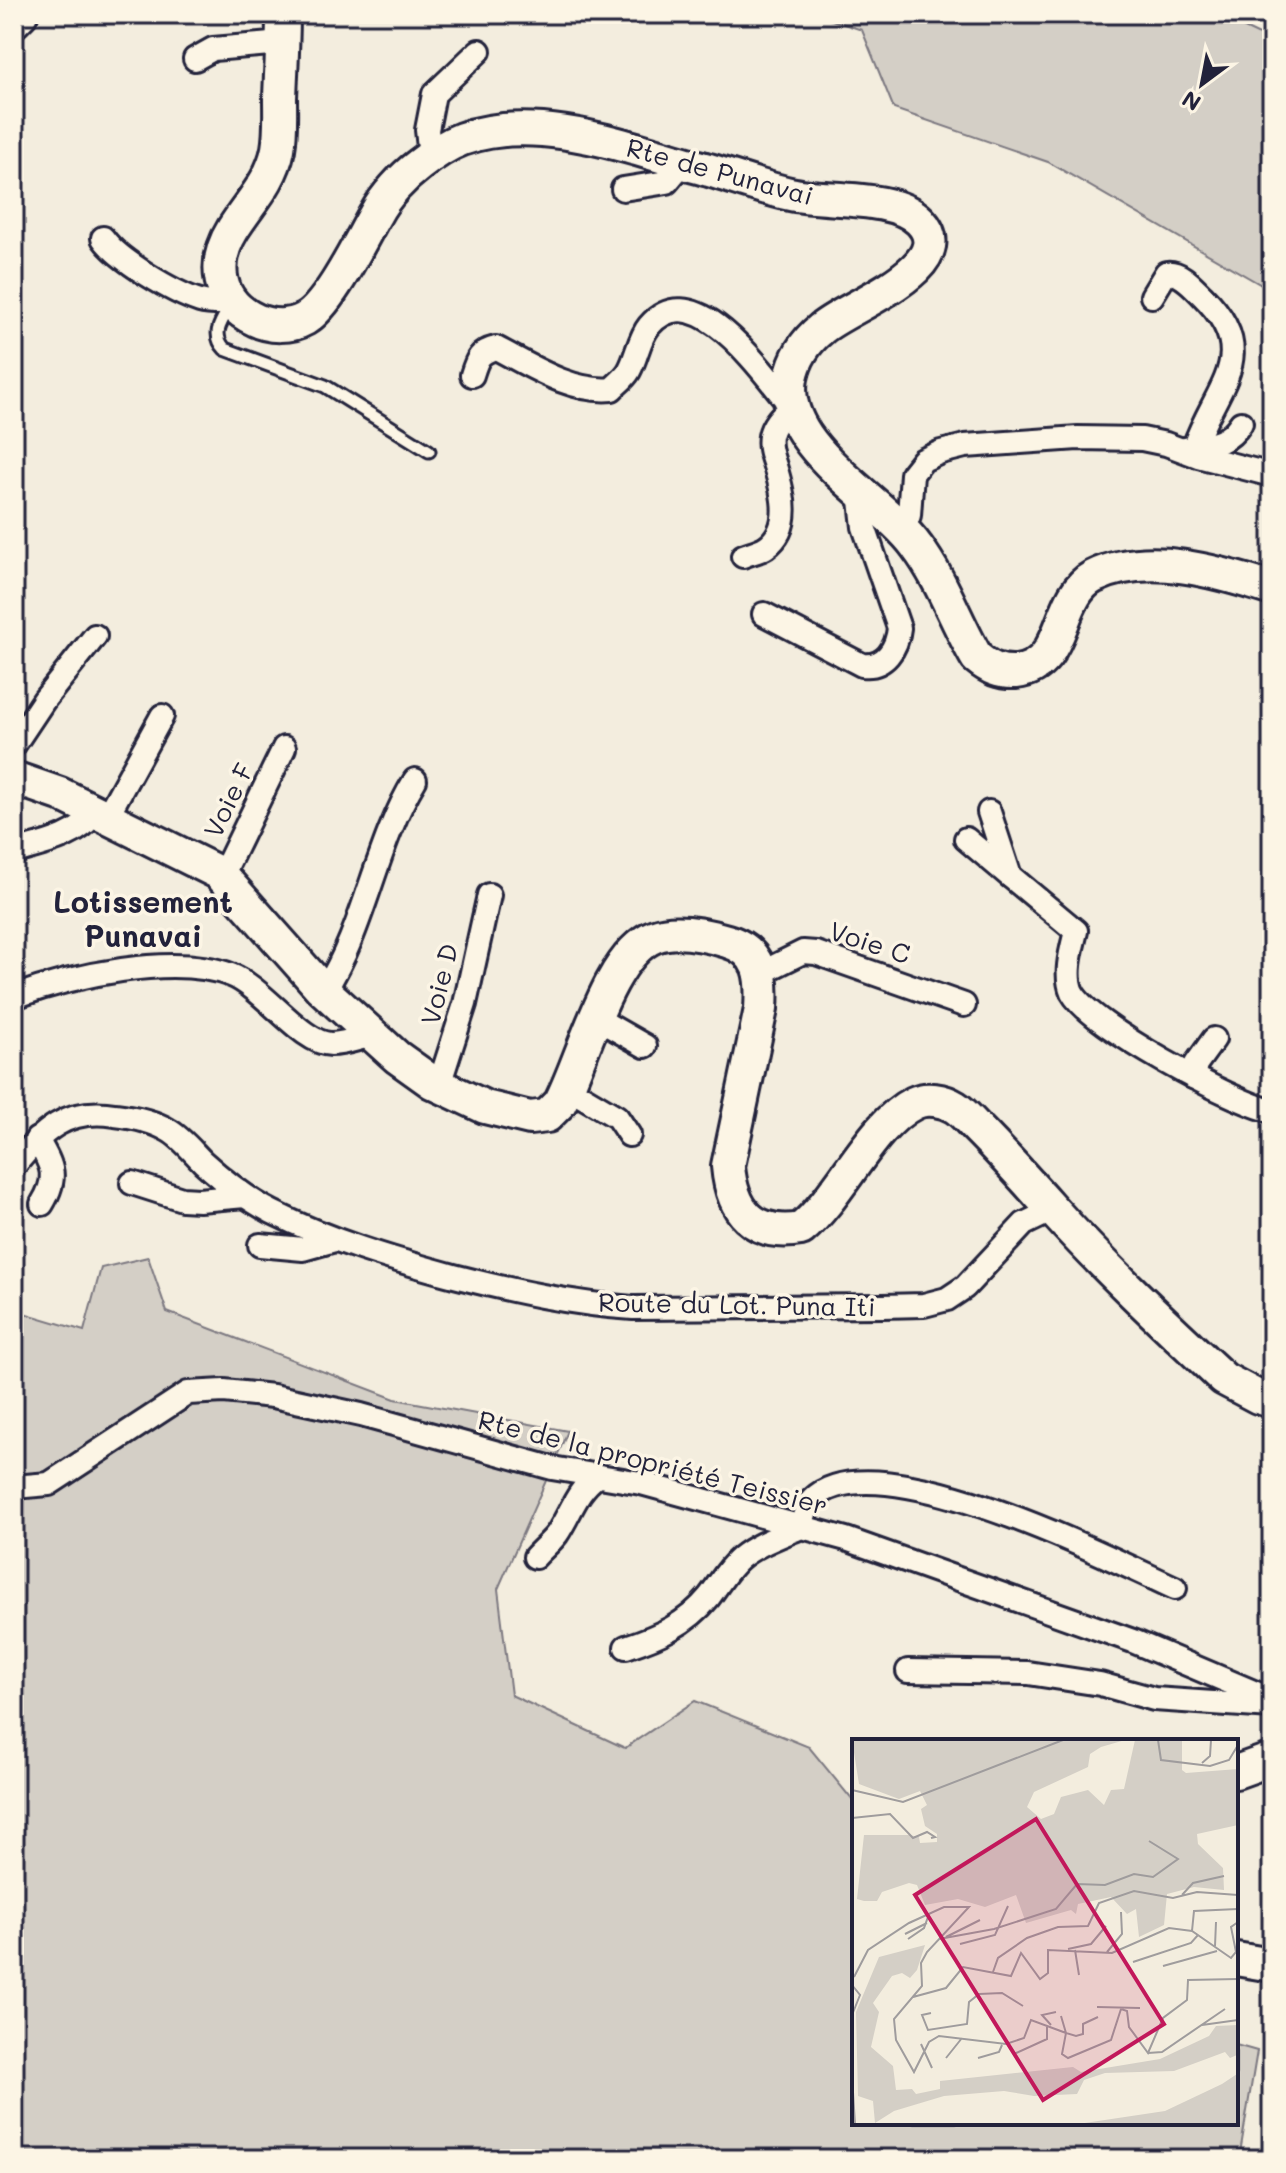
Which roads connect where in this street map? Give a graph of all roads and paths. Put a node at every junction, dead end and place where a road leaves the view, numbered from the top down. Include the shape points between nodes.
1 (21, 14) edge
2 (14, 21) edge
3 (283, 28) edge
4 (479, 51) dead end
5 (195, 59) dead end
6 (430, 156) junction
7 (683, 163) junction
8 (623, 189) dead end
9 (103, 238) dead end
10 (1152, 296) dead end
11 (232, 303) junction
12 (472, 375) dead end
13 (791, 406) junction
14 (1241, 423) dead end
15 (1190, 448) junction
16 (429, 451) dead end
17 (1272, 475) edge
18 (860, 491) junction
19 (903, 533) junction
20 (743, 556) dead end
21 (1272, 589) edge
22 (764, 614) dead end
23 (95, 636) dead end
24 (162, 716) dead end
25 (14, 745) edge
26 (284, 748) dead end
27 (14, 778) edge
28 (415, 780) dead end
29 (989, 812) dead end
30 (101, 815) junction
31 (966, 839) dead end
32 (14, 852) edge
33 (222, 876) junction
34 (1010, 876) junction
35 (489, 895) dead end
36 (761, 973) junction
37 (325, 990) junction
38 (14, 997) edge
39 (964, 1005) dead end
40 (596, 1018) junction
41 (373, 1035) junction
42 (1214, 1039) dead end
43 (645, 1046) dead end
44 (1193, 1077) junction
45 (439, 1085) junction
46 (568, 1088) junction
47 (1272, 1111) edge
48 (629, 1135) dead end
49 (37, 1139) junction
50 (14, 1166) edge
51 (132, 1183) dead end
52 (245, 1196) junction
53 (42, 1204) dead end
54 (1053, 1210) junction
55 (335, 1240) junction
56 (260, 1245) dead end
57 (1272, 1401) edge
58 (597, 1476) junction
59 (14, 1487) edge
60 (801, 1527) junction
61 (535, 1557) dead end
62 (1175, 1588) dead end
63 (626, 1647) dead end
64 (908, 1671) dead end
65 (1272, 1700) edge
66 (1272, 1707) edge
67 (1272, 1759) edge
68 (1238, 1771) edge

1 - 2 main road
3 - 5 street
3 - 11 main road via 273,170 231,231 221,265 223,292
4 - 6 street via 434,94 427,130
6 - 7 main road, Rte de Punavai via 481,133 523,129 590,137
6 - 11 main road, Rte de Punavai via 377,210 330,292 305,319 266,323
7 - 8 street via 667,182
7 - 13 main road, Rte de Punavai via 788,194 895,206 920,221 928,234 930,248 909,275 818,330 799,353 789,390
9 - 11 street via 112,251 183,294 203,302
10 - 15 street via 1166,273 1178,275 1214,307 1233,350 1231,371
11 - 16 lane via 218,328 225,349 325,386
12 - 13 street via 477,358 496,348 576,385 612,389 628,372 648,326 661,316 693,311 728,332
13 - 18 main road via 815,446
13 - 20 street via 769,438 784,504 780,531 766,547
14 - 15 street via 1222,442
15 - 17 street via 1198,456
15 - 19 street via 1142,439 1078,438 941,452 923,460 912,474
18 - 19 main road
18 - 22 street via 864,527 899,628 891,653 876,665 862,665
19 - 21 main road via 917,545 977,658 1000,671 1027,670 1040,661 1053,646 1072,601 1091,578 1128,565 1181,567
23 - 25 street
24 - 30 street
26 - 33 street, Voie F
27 - 30 main road
28 - 37 street via 398,807 340,966
29 - 34 street
30 - 32 street via 66,836
30 - 33 main road
31 - 34 street
33 - 37 main road
34 - 44 street via 1076,931 1069,972 1071,989 1083,1007
35 - 45 street, Voie D via 465,1004
36 - 39 street, Voie C via 803,952 816,953
36 - 40 main road via 753,957 732,942 697,935 655,936 628,957
36 - 54 main road via 761,1009 728,1166 730,1188 750,1220 777,1230 801,1229 831,1199 880,1133 915,1102 928,1099 955,1107
37 - 41 main road
38 - 41 street via 84,976 207,967 255,988 320,1042
40 - 43 street
40 - 46 main road
41 - 45 main road
42 - 44 street
44 - 47 street
45 - 46 main road via 485,1107 530,1118 547,1116
46 - 48 street via 617,1117
49 - 50 street, Route du Lot. Puna Iti
49 - 52 street, Route du Lot. Puna Iti via 78,1115 147,1122 172,1132
49 - 53 street via 53,1178
51 - 52 street via 182,1199
52 - 55 street, Route du Lot. Puna Iti
54 - 55 street, Route du Lot. Puna Iti via 1024,1224 947,1299 910,1305 608,1306 510,1290
54 - 57 main road via 1224,1379
55 - 56 street via 303,1249
58 - 59 street, Rte de la propriété Teissier via 497,1455 361,1415 224,1391 188,1393 49,1484
58 - 60 street, Rte de la propriété Teissier
58 - 61 street via 585,1485 555,1537
60 - 62 street via 811,1501 837,1487 916,1487 978,1503
60 - 63 street via 738,1559 686,1621
60 - 65 street, Rte de la propriété Teissier via 1105,1631
64 - 66 street via 1028,1673 1154,1699
67 - 68 main road

